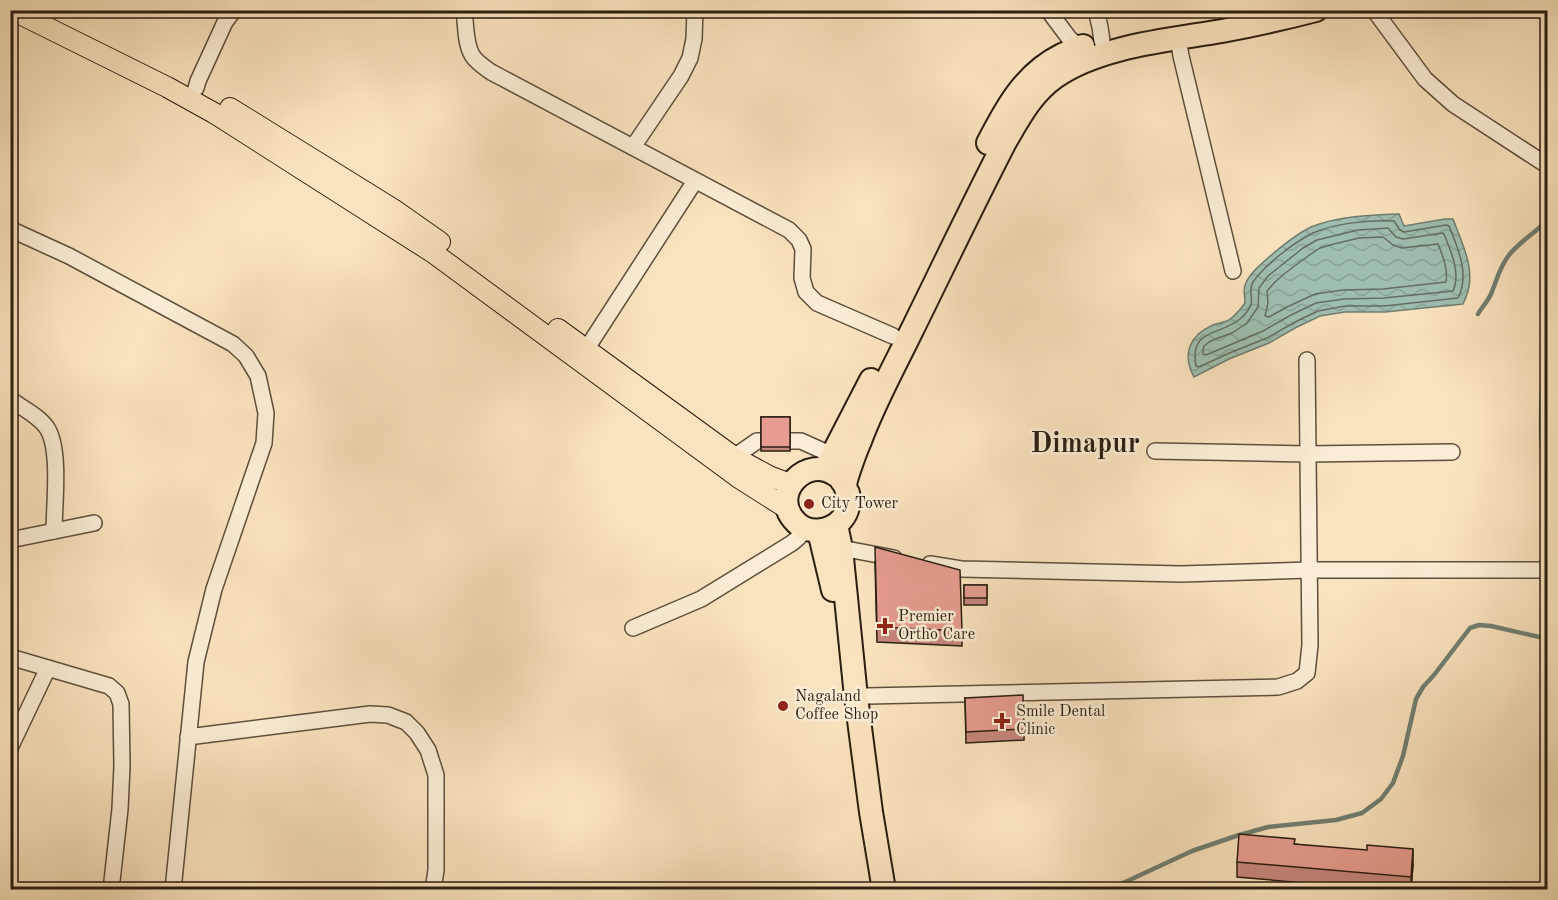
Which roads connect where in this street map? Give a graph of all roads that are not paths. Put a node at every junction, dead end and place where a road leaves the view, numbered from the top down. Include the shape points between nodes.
1 (12, 10) edge
2 (41, 10) edge
3 (234, 10) edge
4 (464, 10) edge
5 (695, 10) edge
6 (1048, 10) edge
7 (1096, 10) edge
8 (1253, 10) edge
9 (1316, 10) edge
10 (1374, 10) edge
11 (1178, 38) junction
12 (1102, 41) junction
13 (1079, 47) junction
14 (196, 88) junction
15 (633, 147) junction
16 (1548, 166) edge
17 (695, 181) junction
18 (10, 229) edge
19 (1233, 271) dead end
20 (893, 336) junction
21 (585, 349) junction
22 (1307, 360) dead end
23 (10, 399) edge
24 (1155, 452) dead end
25 (1452, 452) dead end
26 (1308, 454) junction
27 (734, 457) junction
28 (828, 462) junction
29 (790, 484) junction
30 (845, 485) junction
31 (788, 509) junction
32 (94, 523) dead end
33 (820, 528) junction
34 (54, 531) junction
35 (10, 540) edge
36 (841, 548) junction
37 (1309, 570) junction
38 (1548, 570) edge
39 (633, 628) dead end
40 (10, 657) edge
41 (48, 668) junction
42 (856, 697) junction
43 (188, 737) junction
44 (10, 748) edge
45 (111, 890) edge
46 (173, 890) edge
47 (434, 890) edge
48 (869, 890) edge
49 (884, 890) edge

1 - 31 main road via 167,87 377,216 432,252 739,478
2 - 14 main road
3 - 14 street
4 - 15 street via 469,47 480,64
5 - 15 street via 690,58
6 - 13 street
7 - 12 street
8 - 12 highway
9 - 11 highway
10 - 16 street via 1425,79 1453,104
11 - 19 street
11 - 30 highway via 1104,54 1074,66 1054,78 1023,111 878,397
12 - 13 highway
13 - 20 highway via 1033,74 1008,105
14 - 21 main road via 393,209
15 - 17 street
17 - 20 street via 789,230 803,249 802,278 806,292 817,303
17 - 21 street
18 - 43 street via 69,255 233,344 258,376 266,413 264,443 214,589 196,662
20 - 28 highway
21 - 27 main road
22 - 26 street
23 - 34 street via 38,419 51,437 55,466
24 - 26 street
25 - 26 street
26 - 37 street
27 - 28 street via 757,441 801,441
27 - 29 main road
28 - 29 highway via 799,474
28 - 30 highway
29 - 31 highway
30 - 33 highway via 849,496 844,517
31 - 33 highway via 794,521
32 - 34 street
33 - 36 highway
33 - 39 street via 701,599
33 - 48 highway via 833,589
34 - 35 street
36 - 37 street via 961,569 1181,574
36 - 42 highway
37 - 38 street
37 - 42 street via 1307,673 1278,687
40 - 41 street
41 - 44 street
41 - 45 street via 110,686 121,704 122,777
42 - 49 highway
43 - 46 street
43 - 47 street via 370,714 406,722 428,750 436,775

